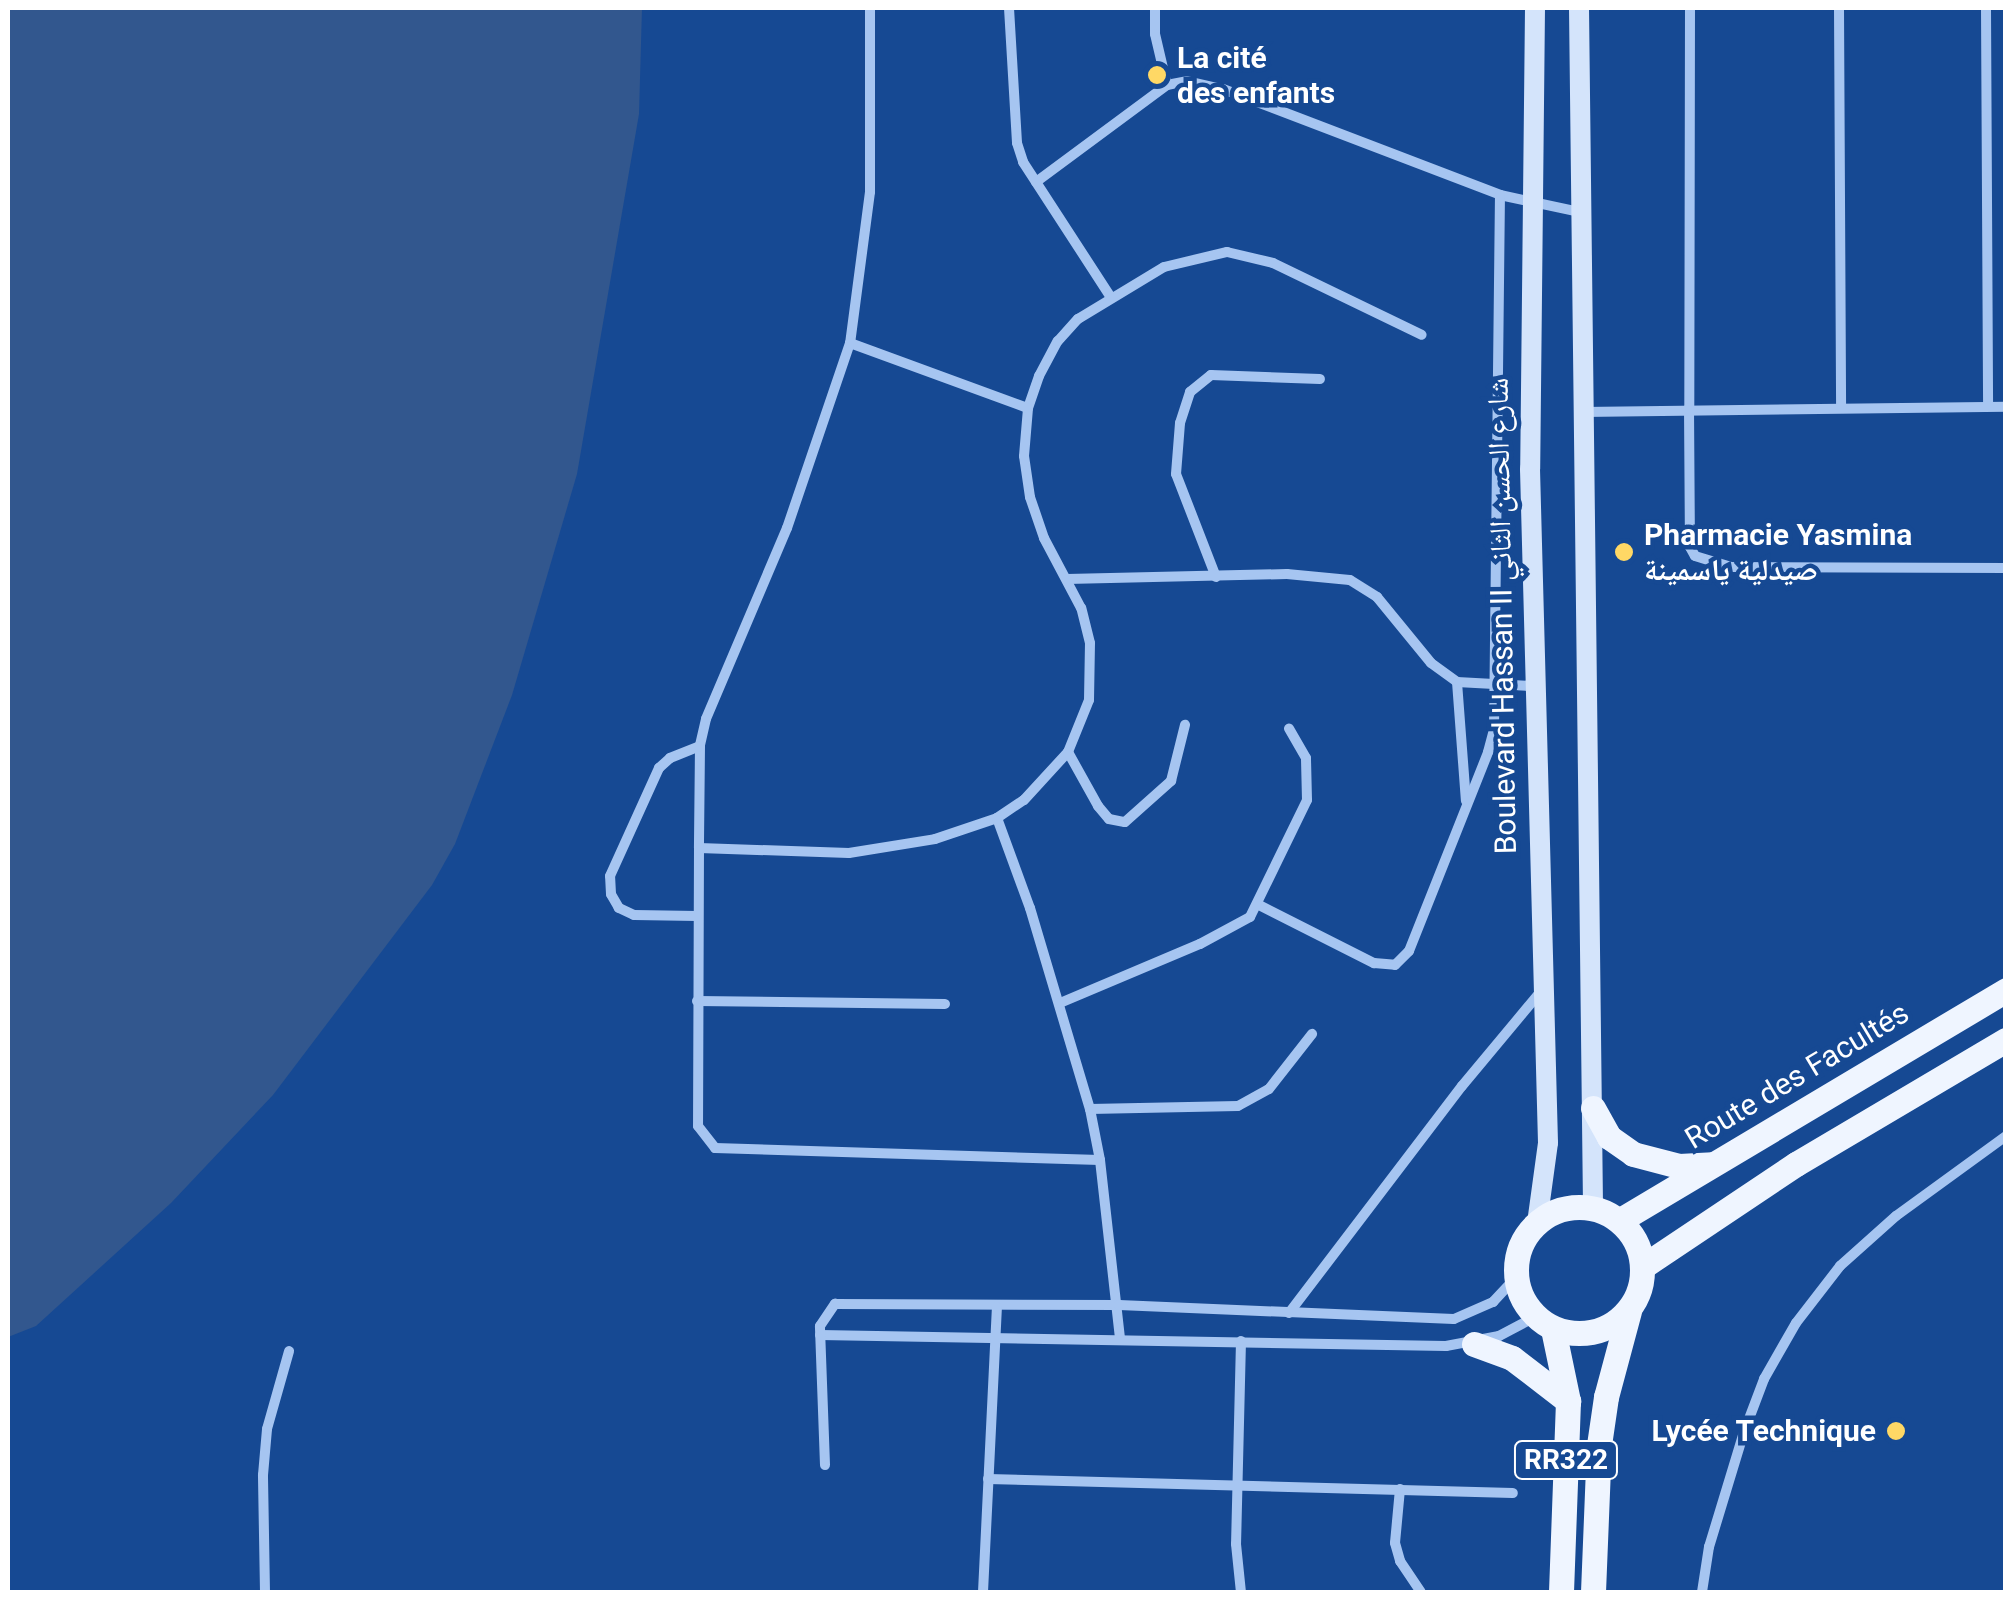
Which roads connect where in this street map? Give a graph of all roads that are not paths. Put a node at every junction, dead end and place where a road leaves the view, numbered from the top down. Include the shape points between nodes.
1 (870, 8) edge
2 (1009, 8) edge
3 (1155, 8) edge
4 (1535, 8) edge
5 (1579, 8) edge
6 (1690, 8) edge
7 (1840, 8) edge
8 (1986, 8) edge
9 (1166, 86) junction
10 (1036, 182) junction
11 (1500, 195) junction
12 (1533, 202) junction
13 (1580, 212) junction
14 (1110, 296) junction
15 (1422, 335) dead end
16 (850, 343) junction
17 (1320, 379) dead end
18 (1841, 406) junction
19 (1988, 406) junction
20 (2006, 406) edge
21 (1028, 408) junction
22 (1689, 408) junction
23 (1582, 412) junction
24 (2006, 568) edge
25 (1216, 577) junction
26 (1067, 579) junction
27 (1458, 682) junction
28 (1493, 686) junction
29 (1532, 686) junction
30 (1186, 725) dead end
31 (1289, 728) dead end
32 (700, 746) junction
33 (1068, 752) junction
34 (1467, 807) junction
35 (997, 818) junction
36 (699, 848) junction
37 (1259, 905) junction
38 (697, 916) junction
39 (1543, 990) junction
40 (2006, 990) edge
41 (697, 1002) junction
42 (1060, 1002) junction
43 (945, 1004) dead end
44 (1312, 1034) dead end
45 (2006, 1040) edge
46 (1593, 1108) junction
47 (1090, 1110) junction
48 (2006, 1136) edge
49 (1100, 1160) junction
50 (1712, 1164) junction
51 (1593, 1208) junction
52 (1622, 1219) junction
53 (1537, 1223) junction
54 (1642, 1266) junction
55 (1516, 1278) junction
56 (1119, 1305) junction
57 (996, 1307) junction
58 (1629, 1310) junction
59 (1290, 1313) junction
60 (1544, 1323) junction
61 (820, 1335) junction
62 (1120, 1339) junction
63 (994, 1340) junction
64 (1241, 1341) junction
65 (1474, 1344) junction
66 (290, 1351) dead end
67 (1568, 1401) junction
68 (826, 1466) dead end
69 (988, 1479) junction
70 (1238, 1485) junction
71 (1400, 1490) junction
72 (1512, 1493) dead end
73 (265, 1592) edge
74 (983, 1592) edge
75 (1241, 1592) edge
76 (1421, 1592) edge
77 (1561, 1592) edge
78 (1593, 1592) edge
79 (1702, 1592) edge

1 - 16 street via 870,192
2 - 10 street via 1017,143
3 - 9 street
4 - 12 main road, Boulevard Hassan II شارع الحسن الثاني
5 - 13 main road
6 - 22 street
7 - 18 street
8 - 19 street
9 - 10 street
9 - 11 street via 1187,81 1223,90
10 - 14 street
11 - 12 street
11 - 28 street
12 - 13 street
12 - 29 main road, Boulevard Hassan II شارع الحسن الثاني
13 - 23 main road
14 - 15 street via 1164,267 1228,252 1273,263
14 - 21 street via 1058,341
16 - 21 street
16 - 32 street via 788,528 718,688
17 - 25 street via 1211,374 1190,392 1176,474
18 - 19 street
18 - 22 street
19 - 20 street
21 - 26 street via 1024,456 1030,497
22 - 23 street
22 - 24 street via 1690,547 1701,560 1731,567
23 - 46 main road
25 - 26 street
25 - 27 street via 1350,580 1377,597 1431,663
26 - 33 street via 1081,608 1092,669 1089,700
27 - 28 street
27 - 34 street
28 - 29 street
28 - 34 street via 1494,730
29 - 39 main road, Boulevard Hassan II شارع الحسن الثاني
30 - 33 street via 1171,781 1125,822 1109,819 1098,806
31 - 37 street via 1306,758 1307,800
32 - 36 street
32 - 38 street via 659,768 610,876 619,908
33 - 35 street via 1038,788
34 - 37 street via 1408,950 1395,965 1374,963
35 - 36 street via 935,839 849,853
35 - 42 street
36 - 38 street
37 - 42 street via 1232,930
38 - 41 street
39 - 53 main road, Boulevard Hassan II شارع الحسن الثاني via 1548,1143
39 - 59 street
40 - 50 main road, Route des Facultés
41 - 43 street
41 - 49 street via 698,1126 715,1148
42 - 47 street
44 - 47 street via 1254,1100 1216,1108
45 - 54 main road via 1796,1164
46 - 50 main road via 1609,1137 1633,1154 1680,1166
46 - 51 main road
47 - 49 street
48 - 79 street via 1896,1216 1840,1266 1796,1322 1744,1432
49 - 56 street
50 - 52 main road, Route des Facultés
51 - 52 main road
51 - 53 main road via 1554,1212
52 - 54 main road
53 - 55 main road via 1524,1239
54 - 58 main road, RR322
55 - 59 street via 1493,1302 1454,1319
55 - 60 main road, RR322 via 1522,1300
56 - 57 street
56 - 59 street
56 - 62 street
57 - 61 street via 835,1304
57 - 63 street
58 - 60 main road via 1594,1333
58 - 78 main road, RR322 via 1600,1445
60 - 65 street
60 - 67 main road, RR322
61 - 63 street
61 - 68 street
62 - 63 street
62 - 64 street
63 - 69 street
64 - 65 street
64 - 70 street
65 - 67 main road via 1512,1358
66 - 73 street via 267,1429
67 - 77 main road, RR322
69 - 70 street
69 - 74 street
70 - 71 street
70 - 75 street
71 - 72 street
71 - 76 street via 1395,1543

